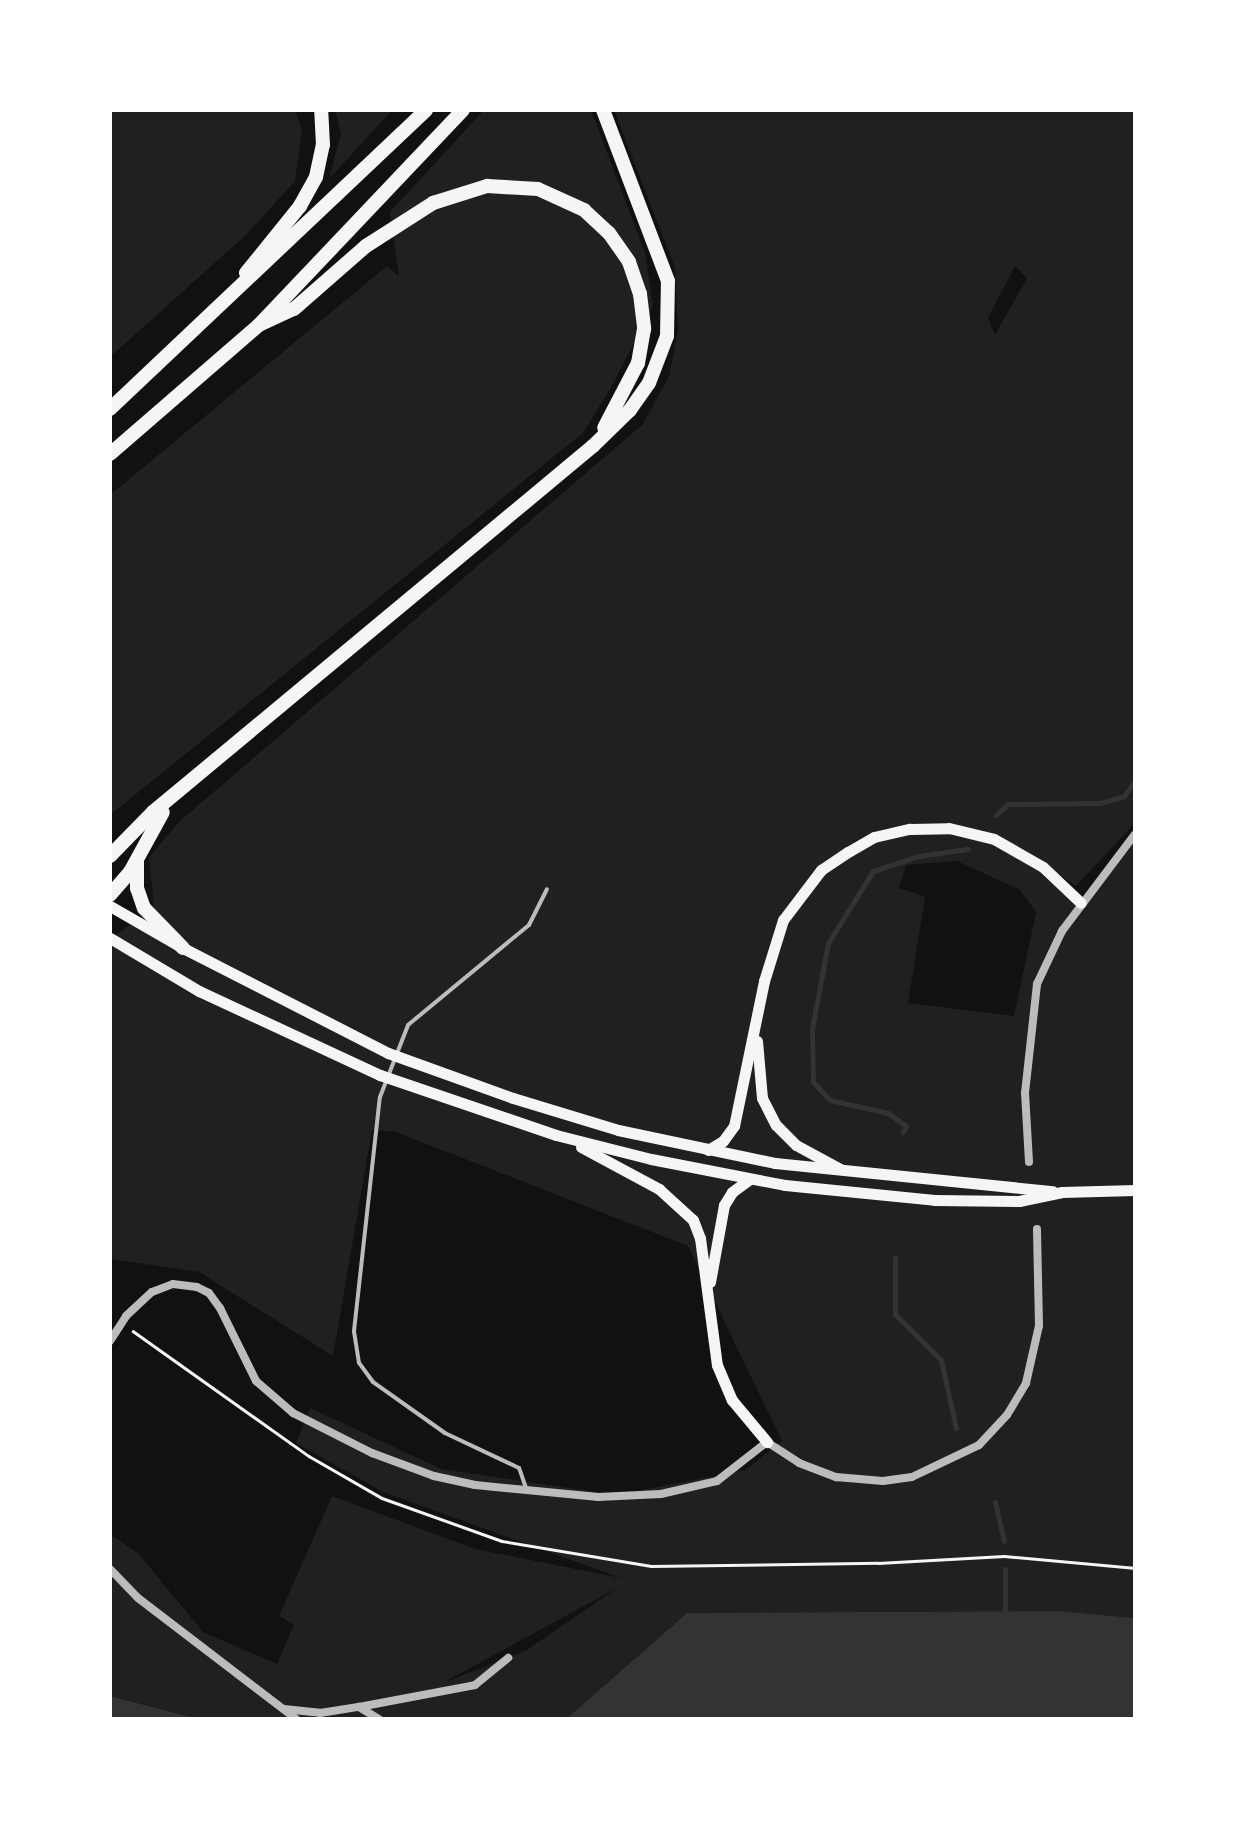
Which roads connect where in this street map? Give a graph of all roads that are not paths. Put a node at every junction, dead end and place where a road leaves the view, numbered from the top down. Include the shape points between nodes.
1 (321, 110) edge
2 (426, 110) edge
3 (463, 110) edge
4 (602, 110) edge
5 (211, 316) junction
6 (259, 325) junction
7 (110, 409) edge
8 (592, 446) junction
9 (110, 454) edge
10 (178, 792) junction
11 (1135, 834) edge
12 (110, 856) edge
13 (137, 860) junction
14 (547, 889) dead end
15 (110, 895) edge
16 (1081, 902) junction
17 (110, 906) edge
18 (110, 938) edge
19 (183, 948) junction
20 (757, 1017) junction
21 (556, 1134) junction
22 (708, 1150) junction
23 (1030, 1162) dead end
24 (846, 1172) junction
25 (750, 1179) junction
26 (1135, 1190) edge
27 (1062, 1192) junction
28 (1037, 1229) dead end
29 (708, 1296) junction
30 (110, 1341) edge
31 (768, 1442) junction
32 (525, 1492) junction
33 (110, 1568) edge
34 (508, 1658) dead end
35 (359, 1707) junction
36 (284, 1709) junction
37 (296, 1719) edge
38 (379, 1719) edge

1 - 5 highway via 321,161 308,192
2 - 5 highway
3 - 6 highway
4 - 8 highway via 664,262 670,318 650,383
5 - 7 highway
6 - 8 highway via 294,309 366,246 433,203 487,186 554,194 584,210 620,246 643,312 632,380
6 - 9 highway
8 - 10 highway
10 - 12 highway
10 - 13 highway
11 - 16 street
13 - 15 highway
13 - 19 highway via 144,908
14 - 32 lane via 529,926 408,1026 380,1097 354,1331 359,1362 373,1382 445,1432 518,1468
16 - 20 main road via 1043,867 994,840 949,828 874,837 821,870 799,893 773,948
16 - 23 street via 1037,984 1025,1093
17 - 19 main road
18 - 21 main road via 200,991 380,1075
19 - 22 main road via 405,1059 513,1098
20 - 22 main road via 734,1126
20 - 24 main road via 758,1082 776,1125 796,1145
21 - 25 main road
21 - 29 main road via 631,1171 680,1206 700,1238
22 - 24 main road
24 - 27 main road
25 - 27 main road via 916,1198 1019,1201
25 - 29 main road via 724,1205
26 - 27 main road
28 - 31 street via 1036,1353 1007,1415 979,1445 912,1478 882,1481 836,1477
29 - 31 main road via 724,1384
30 - 32 street via 152,1292 173,1284 197,1287 220,1308 256,1381 293,1413 335,1438 434,1476
31 - 32 street via 717,1481 661,1494
33 - 36 street via 138,1598
34 - 35 street via 475,1685
35 - 36 street
35 - 38 street
36 - 37 street

